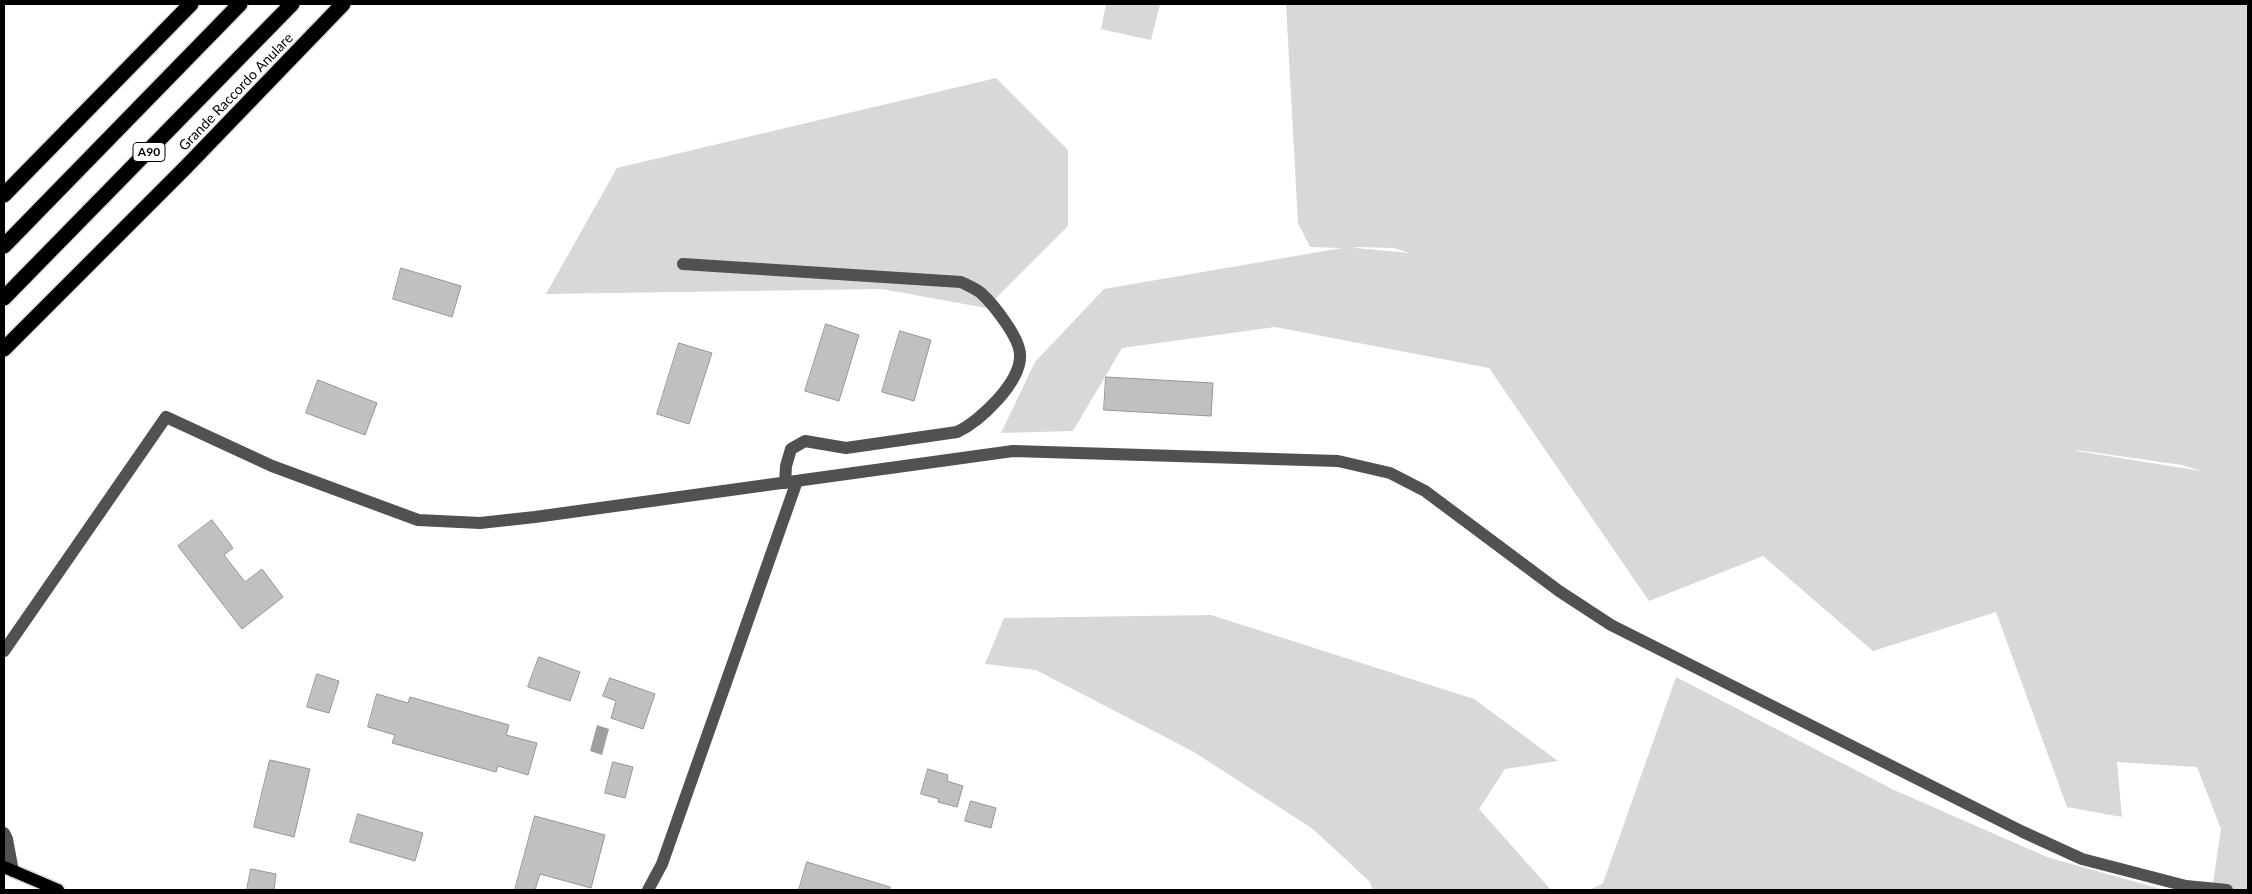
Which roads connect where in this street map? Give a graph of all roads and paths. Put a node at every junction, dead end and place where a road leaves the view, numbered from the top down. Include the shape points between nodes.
1 (192, 4) edge
2 (240, 4) edge
3 (292, 4) edge
4 (343, 4) edge
5 (4, 195) edge
6 (4, 246) edge
7 (683, 264) dead end
8 (4, 298) edge
9 (4, 350) edge
10 (791, 482) junction
11 (4, 651) edge
12 (4, 833) edge
13 (8, 869) edge
14 (58, 890) edge
15 (648, 890) edge
16 (2226, 890) edge

1 - 5 highway
2 - 6 highway, A90
3 - 8 highway, Grande Raccordo Anulare / A90
4 - 9 highway, Grande Raccordo Anulare
7 - 10 street via 961,282 980,292 999,313 1013,336 1020,353 1018,370 1000,396 972,424 957,432 846,448 805,441 791,449 786,466
10 - 11 street via 480,523 418,520 272,466 166,417
10 - 15 street via 662,864
10 - 16 street via 1012,451 1338,461 1390,473 1424,491 1611,625 2023,832 2082,859 2186,886
12 - 13 street
13 - 14 main road

